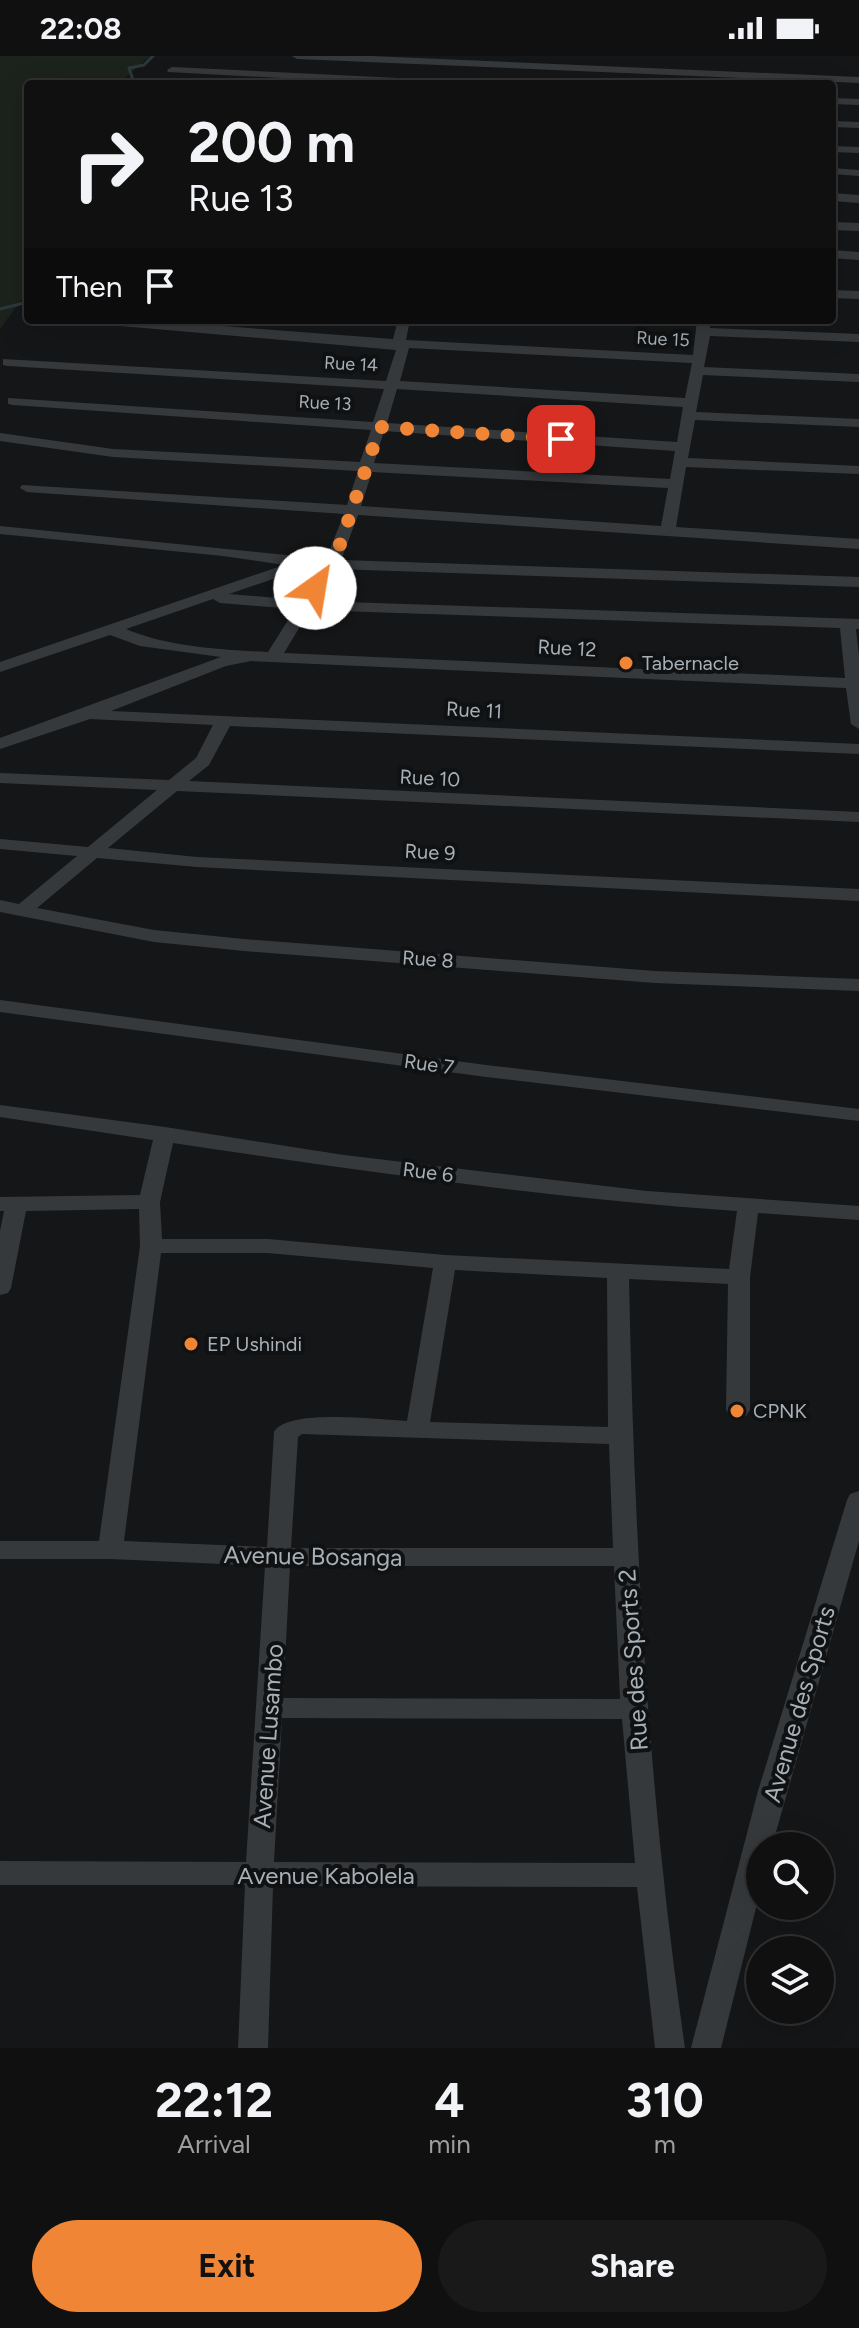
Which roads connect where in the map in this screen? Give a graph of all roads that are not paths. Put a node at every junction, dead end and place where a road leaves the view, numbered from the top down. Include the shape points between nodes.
1 (297, 56) edge
2 (477, 60) edge
3 (172, 70) dead end
4 (735, 79) edge
5 (378, 80) edge
6 (470, 80) edge
7 (859, 80) edge
8 (836, 101) edge
9 (859, 102) edge
10 (836, 124) edge
11 (859, 125) edge
12 (836, 149) edge
13 (859, 150) edge
14 (836, 171) edge
15 (859, 173) edge
16 (836, 197) edge
17 (859, 199) edge
18 (836, 226) edge
19 (859, 227) edge
20 (836, 254) edge
21 (859, 256) edge
22 (836, 294) edge
23 (859, 295) edge
24 (148, 324) edge
25 (403, 324) edge
26 (703, 324) edge
27 (859, 338) edge
28 (398, 344) junction
29 (8, 362) dead end
30 (698, 365) junction
31 (859, 378) edge
32 (394, 385) junction
33 (13, 401) dead end
34 (691, 410) junction
35 (859, 423) edge
36 (380, 427) junction
37 (0, 437) edge
38 (681, 455) junction
39 (367, 467) junction
40 (859, 470) edge
41 (674, 484) junction
42 (27, 488) dead end
43 (352, 511) junction
44 (0, 530) edge
45 (667, 533) junction
46 (859, 544) edge
47 (304, 563) junction
48 (332, 563) junction
49 (859, 582) edge
50 (210, 597) junction
51 (304, 605) junction
52 (853, 624) edge
53 (111, 629) junction
54 (251, 656) junction
55 (273, 657) junction
56 (0, 667) edge
57 (856, 684) edge
58 (87, 714) junction
59 (224, 721) junction
60 (859, 724) edge
61 (0, 744) edge
62 (859, 749) edge
63 (0, 778) edge
64 (174, 787) junction
65 (859, 817) edge
66 (0, 844) edge
67 (93, 855) junction
68 (859, 895) edge
69 (0, 906) edge
70 (23, 910) junction
71 (859, 985) edge
72 (0, 1006) edge
73 (0, 1111) edge
74 (859, 1115) edge
75 (165, 1133) junction
76 (149, 1202) junction
77 (8, 1204) edge
78 (748, 1206) junction
79 (859, 1213) edge
80 (151, 1246) junction
81 (445, 1262) junction
82 (618, 1271) junction
83 (739, 1277) junction
84 (0, 1288) edge
85 (738, 1410) dead end
86 (417, 1431) junction
87 (620, 1436) junction
88 (859, 1500) edge
89 (0, 1550) edge
90 (110, 1550) junction
91 (278, 1557) junction
92 (626, 1557) junction
93 (271, 1708) junction
94 (634, 1709) junction
95 (0, 1873) edge
96 (259, 1875) junction
97 (652, 1875) junction
98 (253, 2048) edge
99 (670, 2048) edge
100 (706, 2048) edge

1 - 2 street
2 - 4 street
2 - 6 street
3 - 5 street
4 - 7 street
8 - 9 street
10 - 11 street
12 - 13 street
14 - 15 street
16 - 17 street
18 - 19 street
20 - 21 street
22 - 23 street
24 - 28 street, Rue 15
25 - 28 street
26 - 27 street
26 - 30 street
28 - 30 street, Rue 15
28 - 32 street via 403,349
29 - 32 street, Rue 14
30 - 31 street, Rue 15
30 - 34 street
32 - 34 street, Rue 14
32 - 36 street
33 - 36 street, Rue 13
34 - 35 street, Rue 14
34 - 38 street
36 - 38 street, Rue 13
36 - 39 street
37 - 39 street via 113,453
38 - 40 street, Rue 13
38 - 41 street
39 - 41 street
39 - 43 street
41 - 45 street
42 - 43 street
43 - 45 street
43 - 48 street
44 - 47 street
45 - 46 street
47 - 48 street
47 - 50 street
48 - 49 street
48 - 51 street
50 - 51 street
50 - 53 street
51 - 52 street
51 - 55 street
52 - 57 street
53 - 54 street via 154,644
53 - 56 street
54 - 55 street, Rue 12
54 - 58 street via 222,662
55 - 57 street, Rue 12
57 - 60 street
58 - 59 street, Rue 11
58 - 61 street
59 - 62 street, Rue 11
59 - 64 street via 203,761
63 - 64 street, Rue 10
64 - 65 street, Rue 10
64 - 67 street
66 - 67 street, Rue 9
67 - 68 street, Rue 9
67 - 70 street
69 - 70 street, Rue 8
70 - 71 street, Rue 8 via 154,936 244,945 655,977
72 - 74 street, Rue 7
73 - 75 street, Rue 6
75 - 76 street
75 - 78 street, Rue 6 via 359,1164
76 - 77 street
76 - 80 street
77 - 84 street
78 - 79 street, Rue 6
78 - 83 street
80 - 81 street via 268,1246
80 - 90 street
81 - 82 street
81 - 86 street
82 - 83 street
82 - 87 street, Rue des Sports 2
83 - 85 street
86 - 87 street
86 - 91 street, Avenue Lusambo via 292,1427 286,1432
87 - 92 street, Rue des Sports 2
88 - 100 street, Avenue des Sports via 772,1791
89 - 90 street, Avenue Bosanga
90 - 91 street, Avenue Bosanga
91 - 92 street, Avenue Bosanga
91 - 93 street, Avenue Lusambo
92 - 94 street, Rue des Sports 2
93 - 94 street
93 - 96 street, Avenue Lusambo
94 - 97 street, Rue des Sports 2
95 - 96 street, Avenue Kabolela
96 - 97 street, Avenue Kabolela
96 - 98 street, Avenue Lusambo
97 - 99 street, Rue des Sports 2

